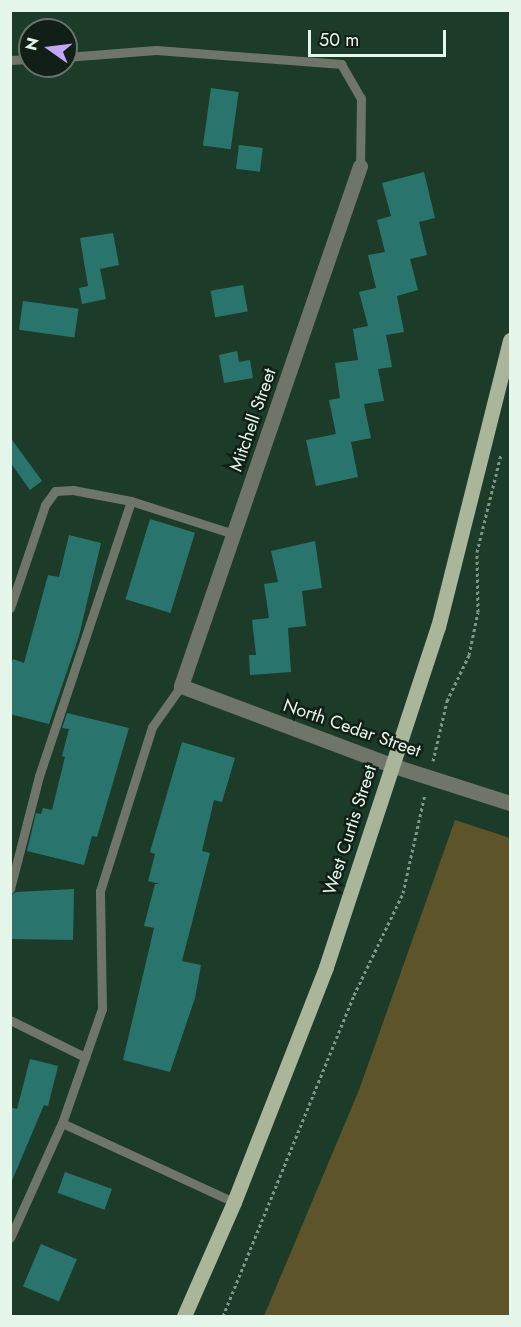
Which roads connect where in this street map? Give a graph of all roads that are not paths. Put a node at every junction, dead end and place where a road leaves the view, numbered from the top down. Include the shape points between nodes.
1 (78, 56) edge
2 (360, 166) joint
3 (510, 340) edge
4 (131, 501) junction
5 (234, 534) junction
6 (10, 608) edge
7 (181, 686) junction
8 (391, 765) junction
9 (510, 803) edge
10 (10, 889) edge
11 (10, 1020) edge
12 (85, 1057) junction
13 (62, 1123) junction
14 (234, 1202) junction
15 (10, 1238) edge
16 (184, 1317) edge

1 - 2 lane via 156,50 342,64 361,98
2 - 5 street, Mitchell Street
3 - 8 main road, West Curtis Street via 438,627
4 - 5 lane
4 - 6 lane via 73,490 55,492 45,505
4 - 10 lane via 39,776
5 - 7 street, Mitchell Street
7 - 8 street, North Cedar Street
7 - 12 lane via 152,727 100,891 102,1009
8 - 9 street, North Cedar Street
8 - 14 main road, West Curtis Street via 326,967
11 - 12 lane
12 - 13 lane
13 - 14 lane
13 - 15 lane
14 - 16 main road, West Curtis Street

